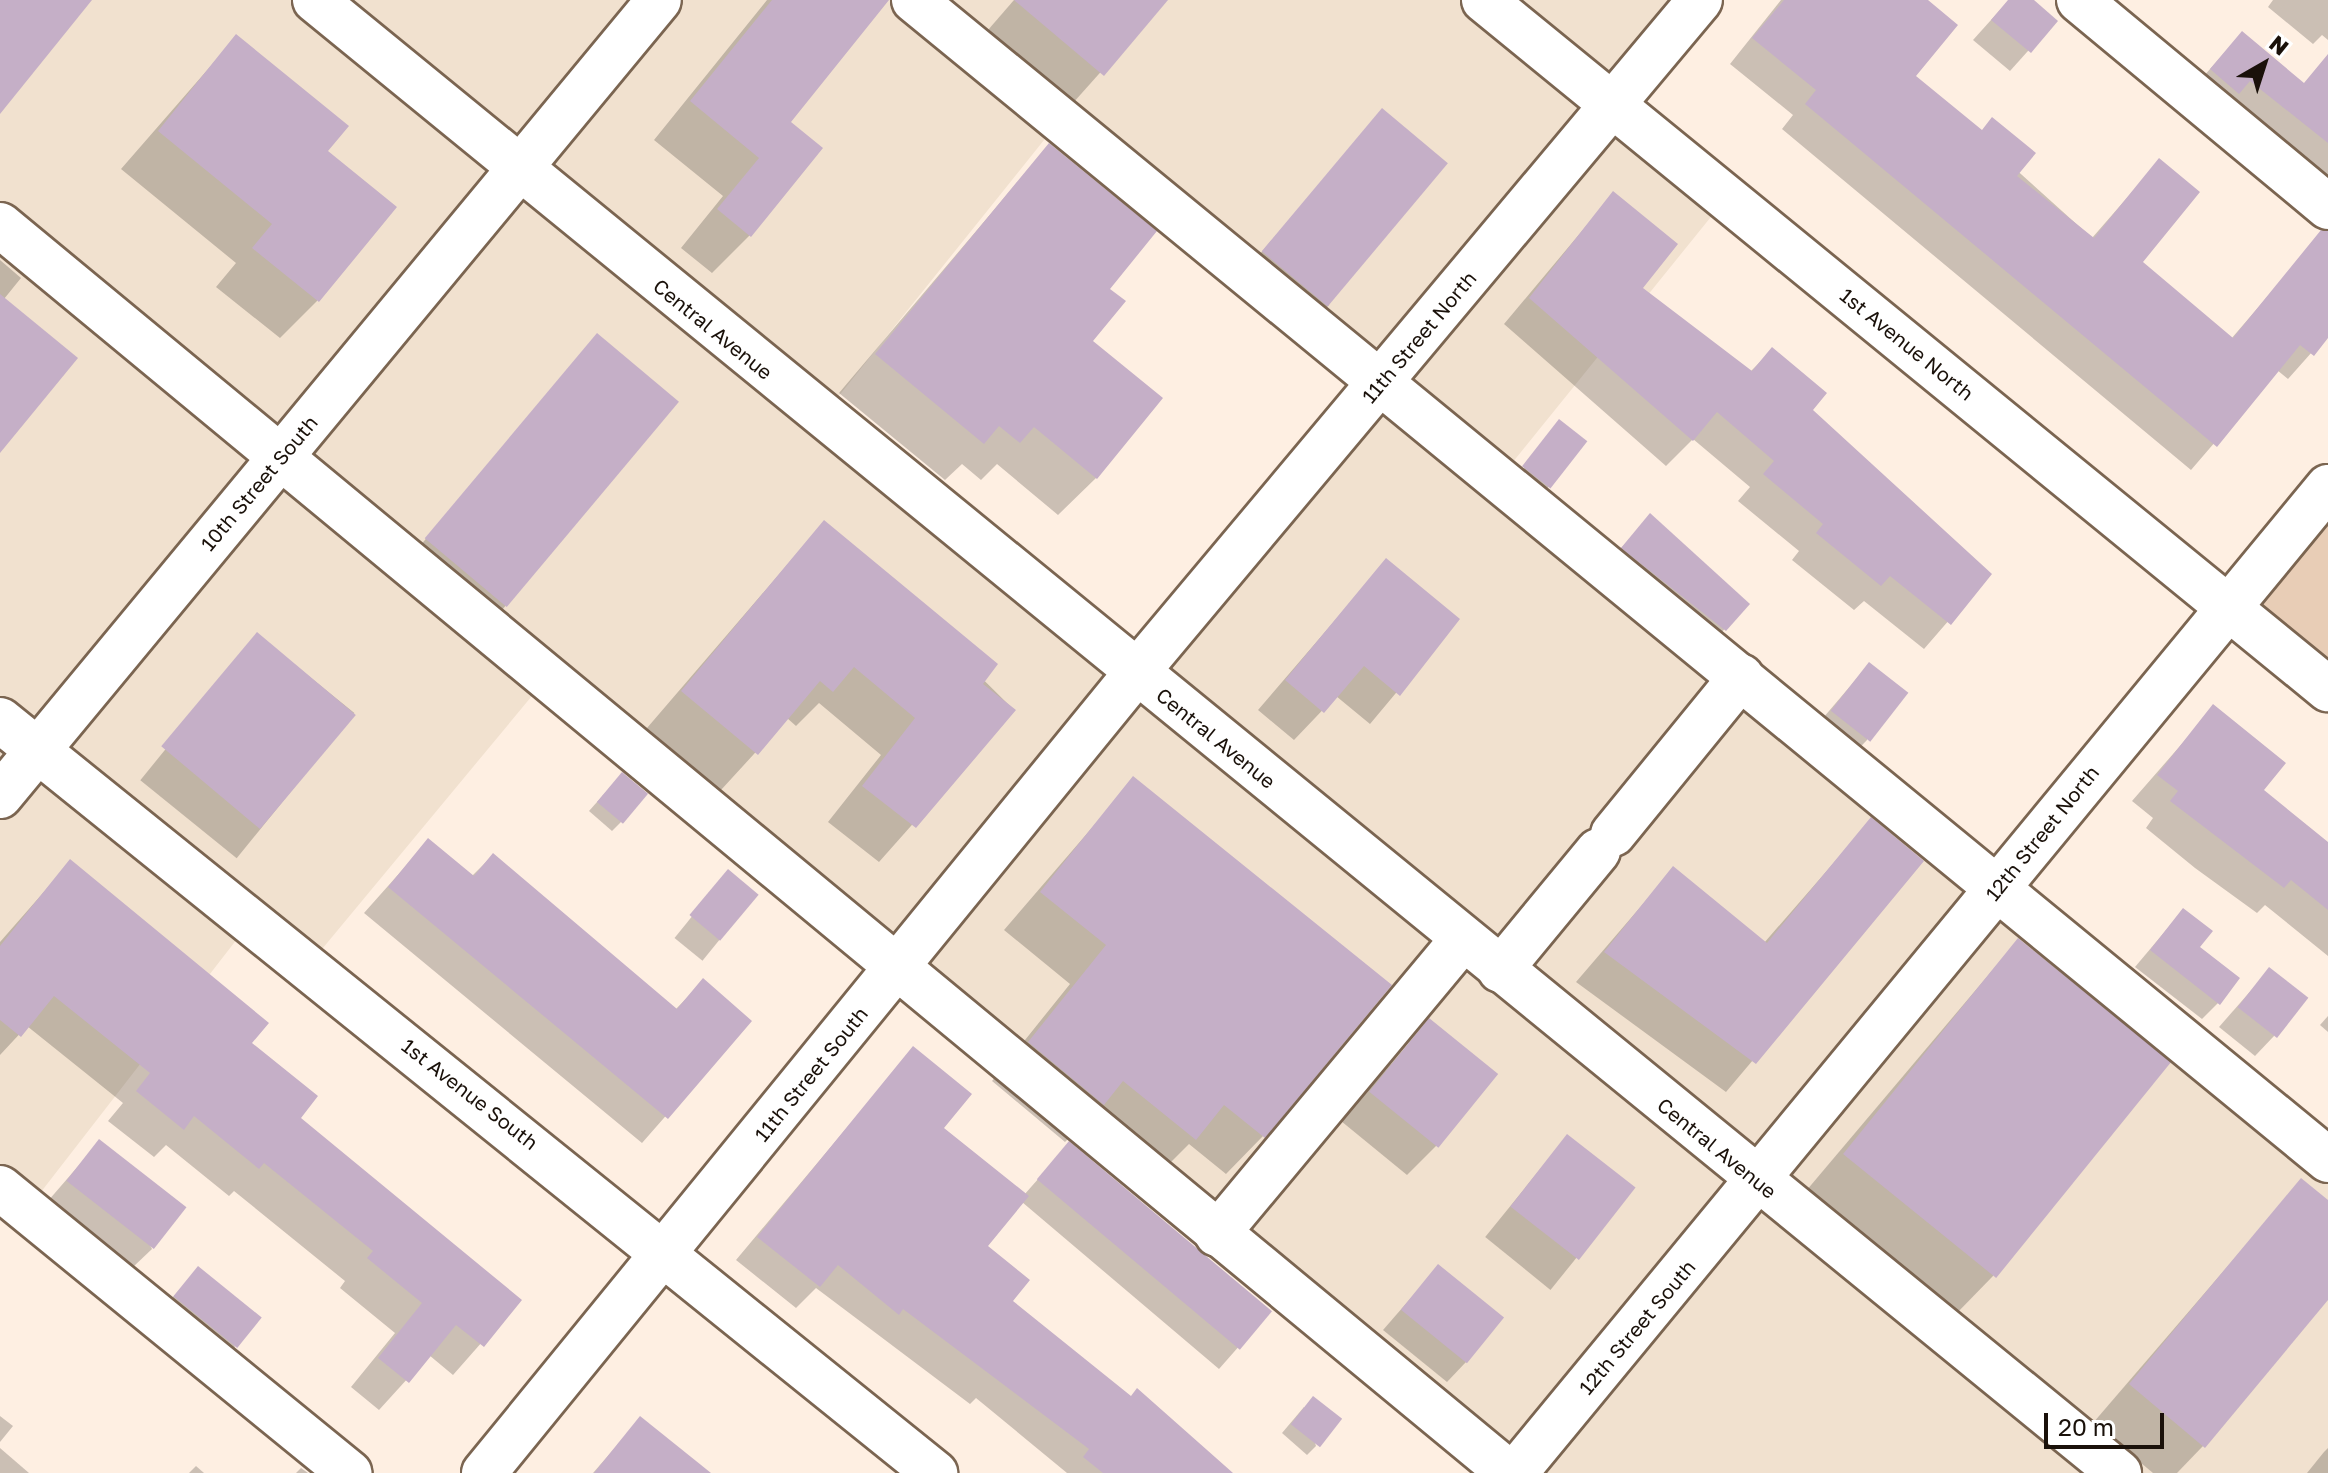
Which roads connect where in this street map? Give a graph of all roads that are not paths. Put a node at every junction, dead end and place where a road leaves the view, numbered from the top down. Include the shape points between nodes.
1 (315, 0) edge
2 (659, 0) edge
3 (914, 0) edge
4 (1484, 0) edge
5 (1700, 0) edge
6 (2079, 0) edge
7 (1614, 106) junction
8 (518, 170) junction
9 (2328, 207) edge
10 (0, 225) edge
11 (1382, 381) junction
12 (280, 457) junction
13 (2328, 487) edge
14 (2228, 605) junction
15 (1136, 673) junction
16 (1741, 677) junction
17 (2328, 689) edge
18 (0, 720) edge
19 (37, 751) junction
20 (0, 796) edge
21 (1997, 888) junction
22 (1462, 940) junction
23 (1500, 970) junction
24 (894, 971) junction
25 (2328, 1160) edge
26 (1758, 1181) junction
27 (0, 1188) edge
28 (1217, 1234) junction
29 (667, 1251) junction
30 (350, 1473) edge
31 (484, 1473) edge
32 (935, 1473) edge
33 (1509, 1473) edge
34 (1515, 1473) edge
35 (2119, 1473) edge

1 - 8 street, Central Avenue
2 - 8 street, 10th Street South
3 - 11 street
4 - 7 street, 1st Avenue North
5 - 7 street, 11th Street North
6 - 9 street
7 - 11 street, 11th Street North
7 - 14 street, 1st Avenue North
8 - 12 street, 10th Street South
8 - 15 street, Central Avenue
10 - 12 street
11 - 15 street, 11th Street North
11 - 16 street
12 - 19 street, 10th Street South
12 - 24 street
13 - 14 street, 12th Street North
14 - 17 street, 1st Avenue North
14 - 21 street, 12th Street North
15 - 22 street, Central Avenue
15 - 24 street, 11th Street South
16 - 21 street
16 - 23 street
18 - 19 street, 1st Avenue South
19 - 20 street, 10th Street South
19 - 29 street, 1st Avenue South
21 - 25 street
21 - 26 street, 12th Street North
22 - 23 street, Central Avenue
22 - 28 street
23 - 26 street, Central Avenue
24 - 28 street
24 - 29 street, 11th Street South
26 - 34 street, 12th Street South
26 - 35 street, Central Avenue
27 - 30 street
28 - 33 street
29 - 31 street, 11th Street South
29 - 32 street, 1st Avenue South

